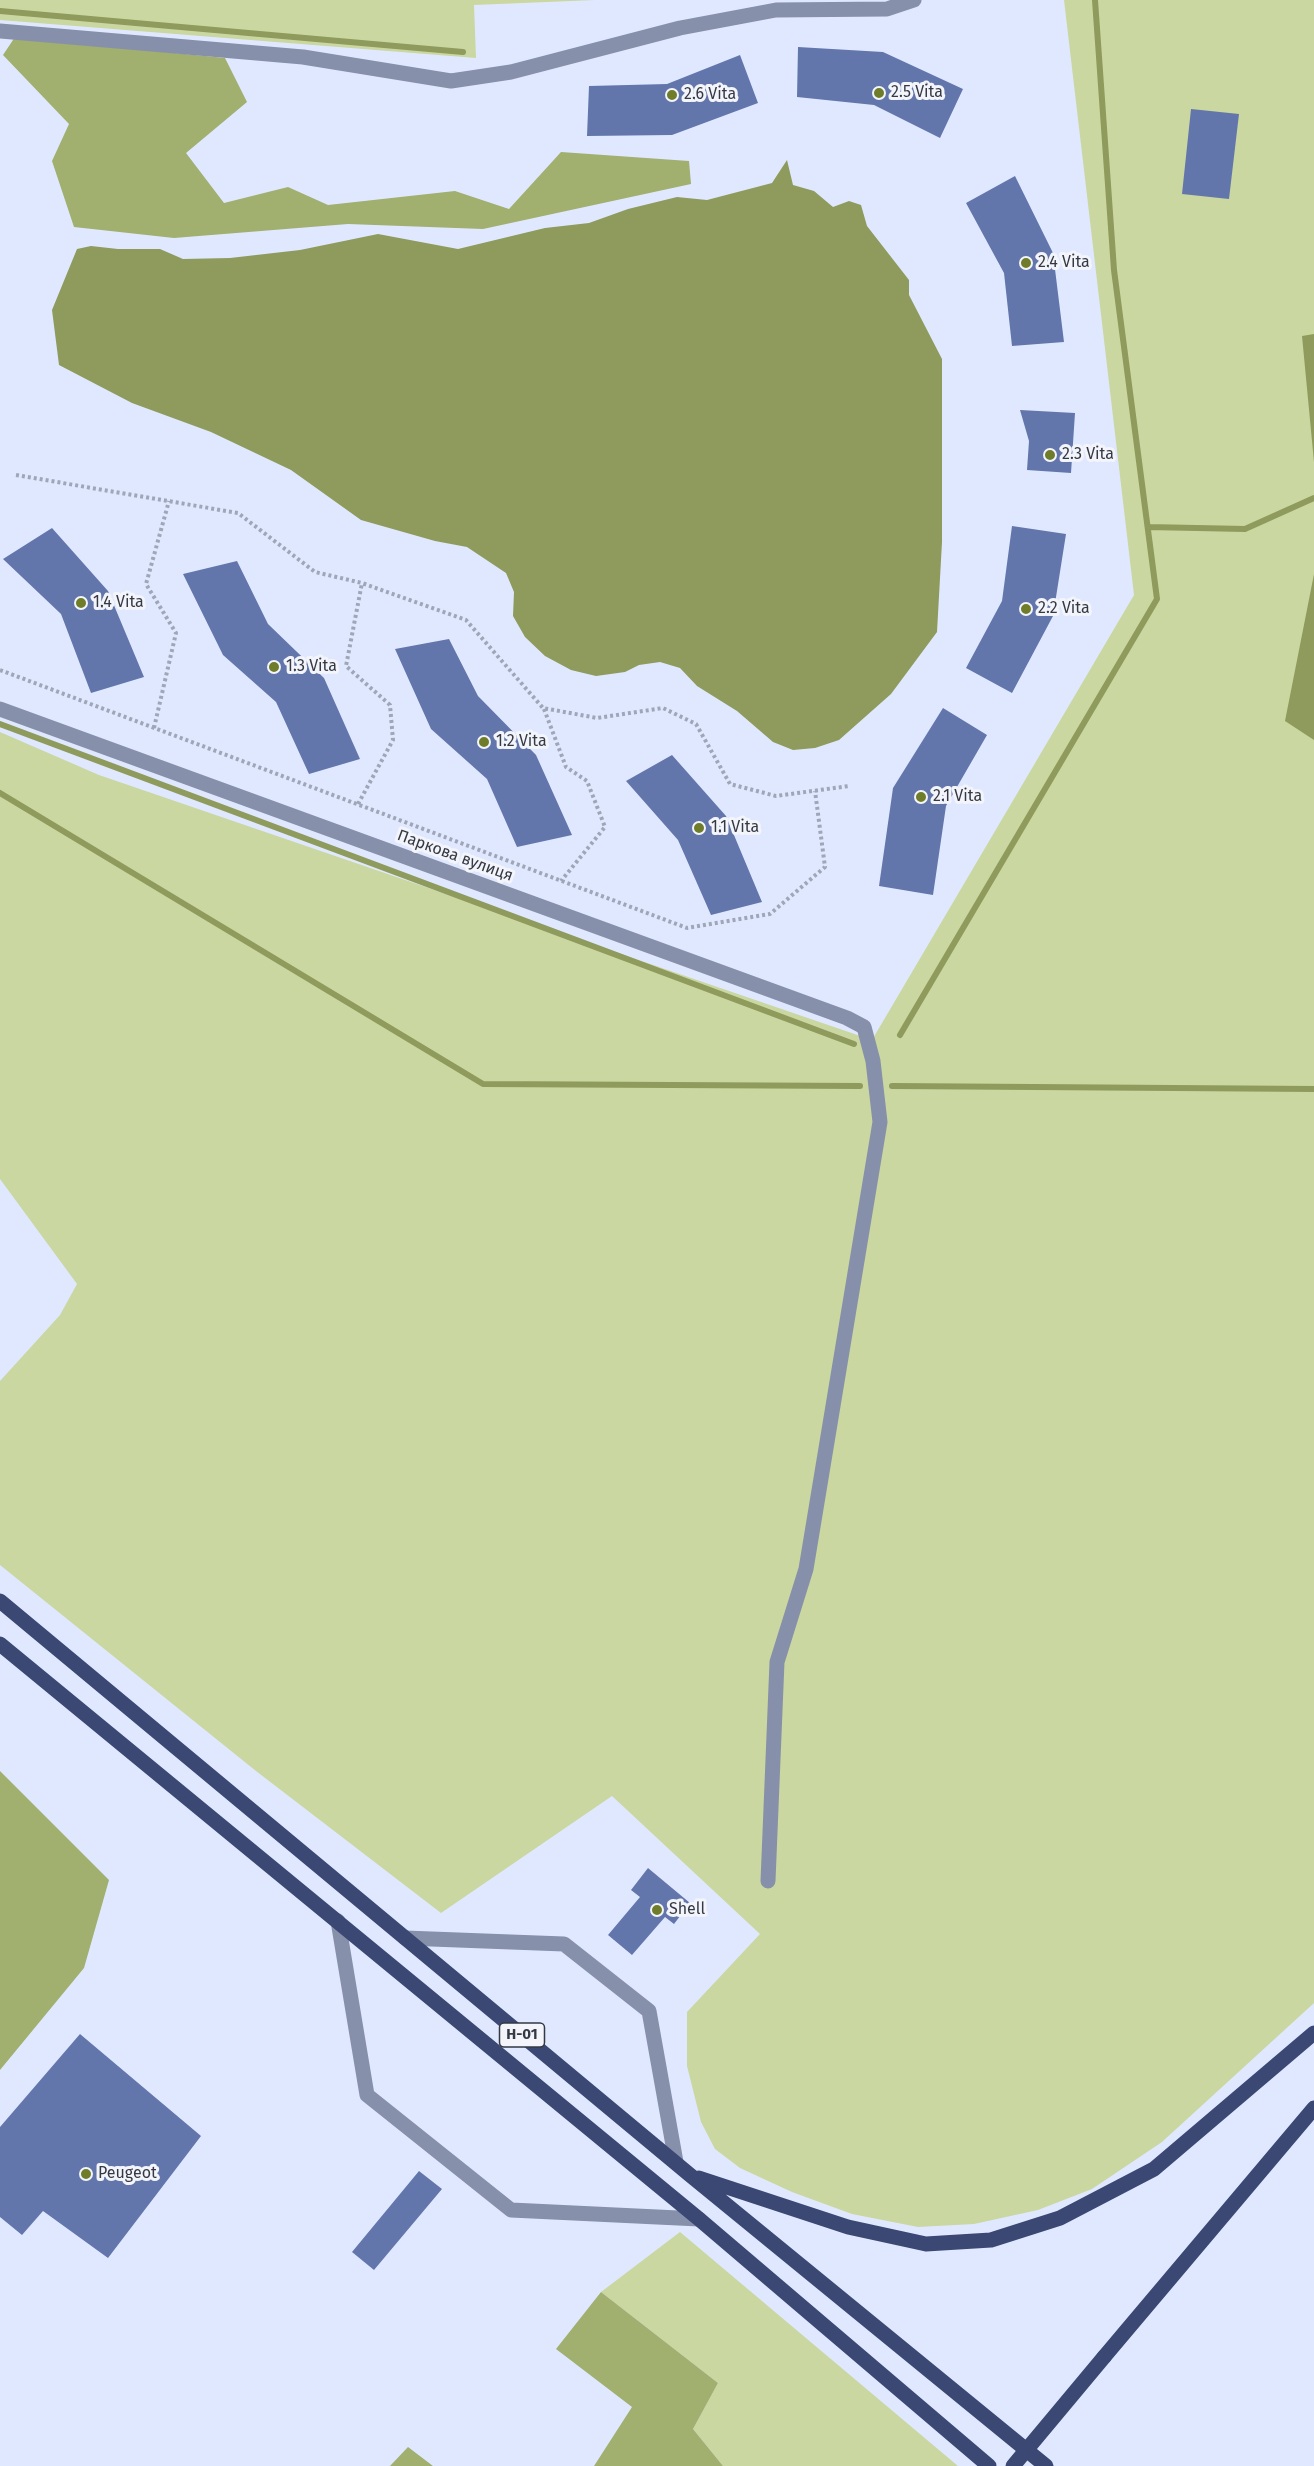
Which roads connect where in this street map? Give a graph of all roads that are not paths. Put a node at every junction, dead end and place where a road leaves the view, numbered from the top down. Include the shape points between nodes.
1 (914, 0) edge
2 (0, 31) edge
3 (0, 709) edge
4 (0, 1601) edge
5 (0, 1644) edge
6 (768, 1881) dead end
7 (338, 1921) junction
8 (405, 1938) junction
9 (1314, 2033) edge
10 (1314, 2108) edge
11 (676, 2162) junction
12 (690, 2175) junction
13 (699, 2218) junction
14 (989, 2466) edge
15 (1013, 2466) edge
16 (1046, 2466) edge

1 - 2 lane via 887,9 776,10 680,28 511,72 451,81 303,57
3 - 6 lane, Паркова вулиця via 864,1027 873,1061 880,1122 806,1569 777,1662
4 - 8 main road, Н-01
5 - 7 main road, Н-01
7 - 13 main road, Н-01
7 - 13 lane via 367,2095 511,2210
8 - 11 main road, Н-01
8 - 11 lane via 564,1944 649,2011
9 - 12 main road via 1154,2169 1060,2218 991,2240 926,2244 848,2227
10 - 15 main road, bridge
11 - 12 main road, Н-01
12 - 16 main road, Н-01
13 - 14 main road, Н-01

